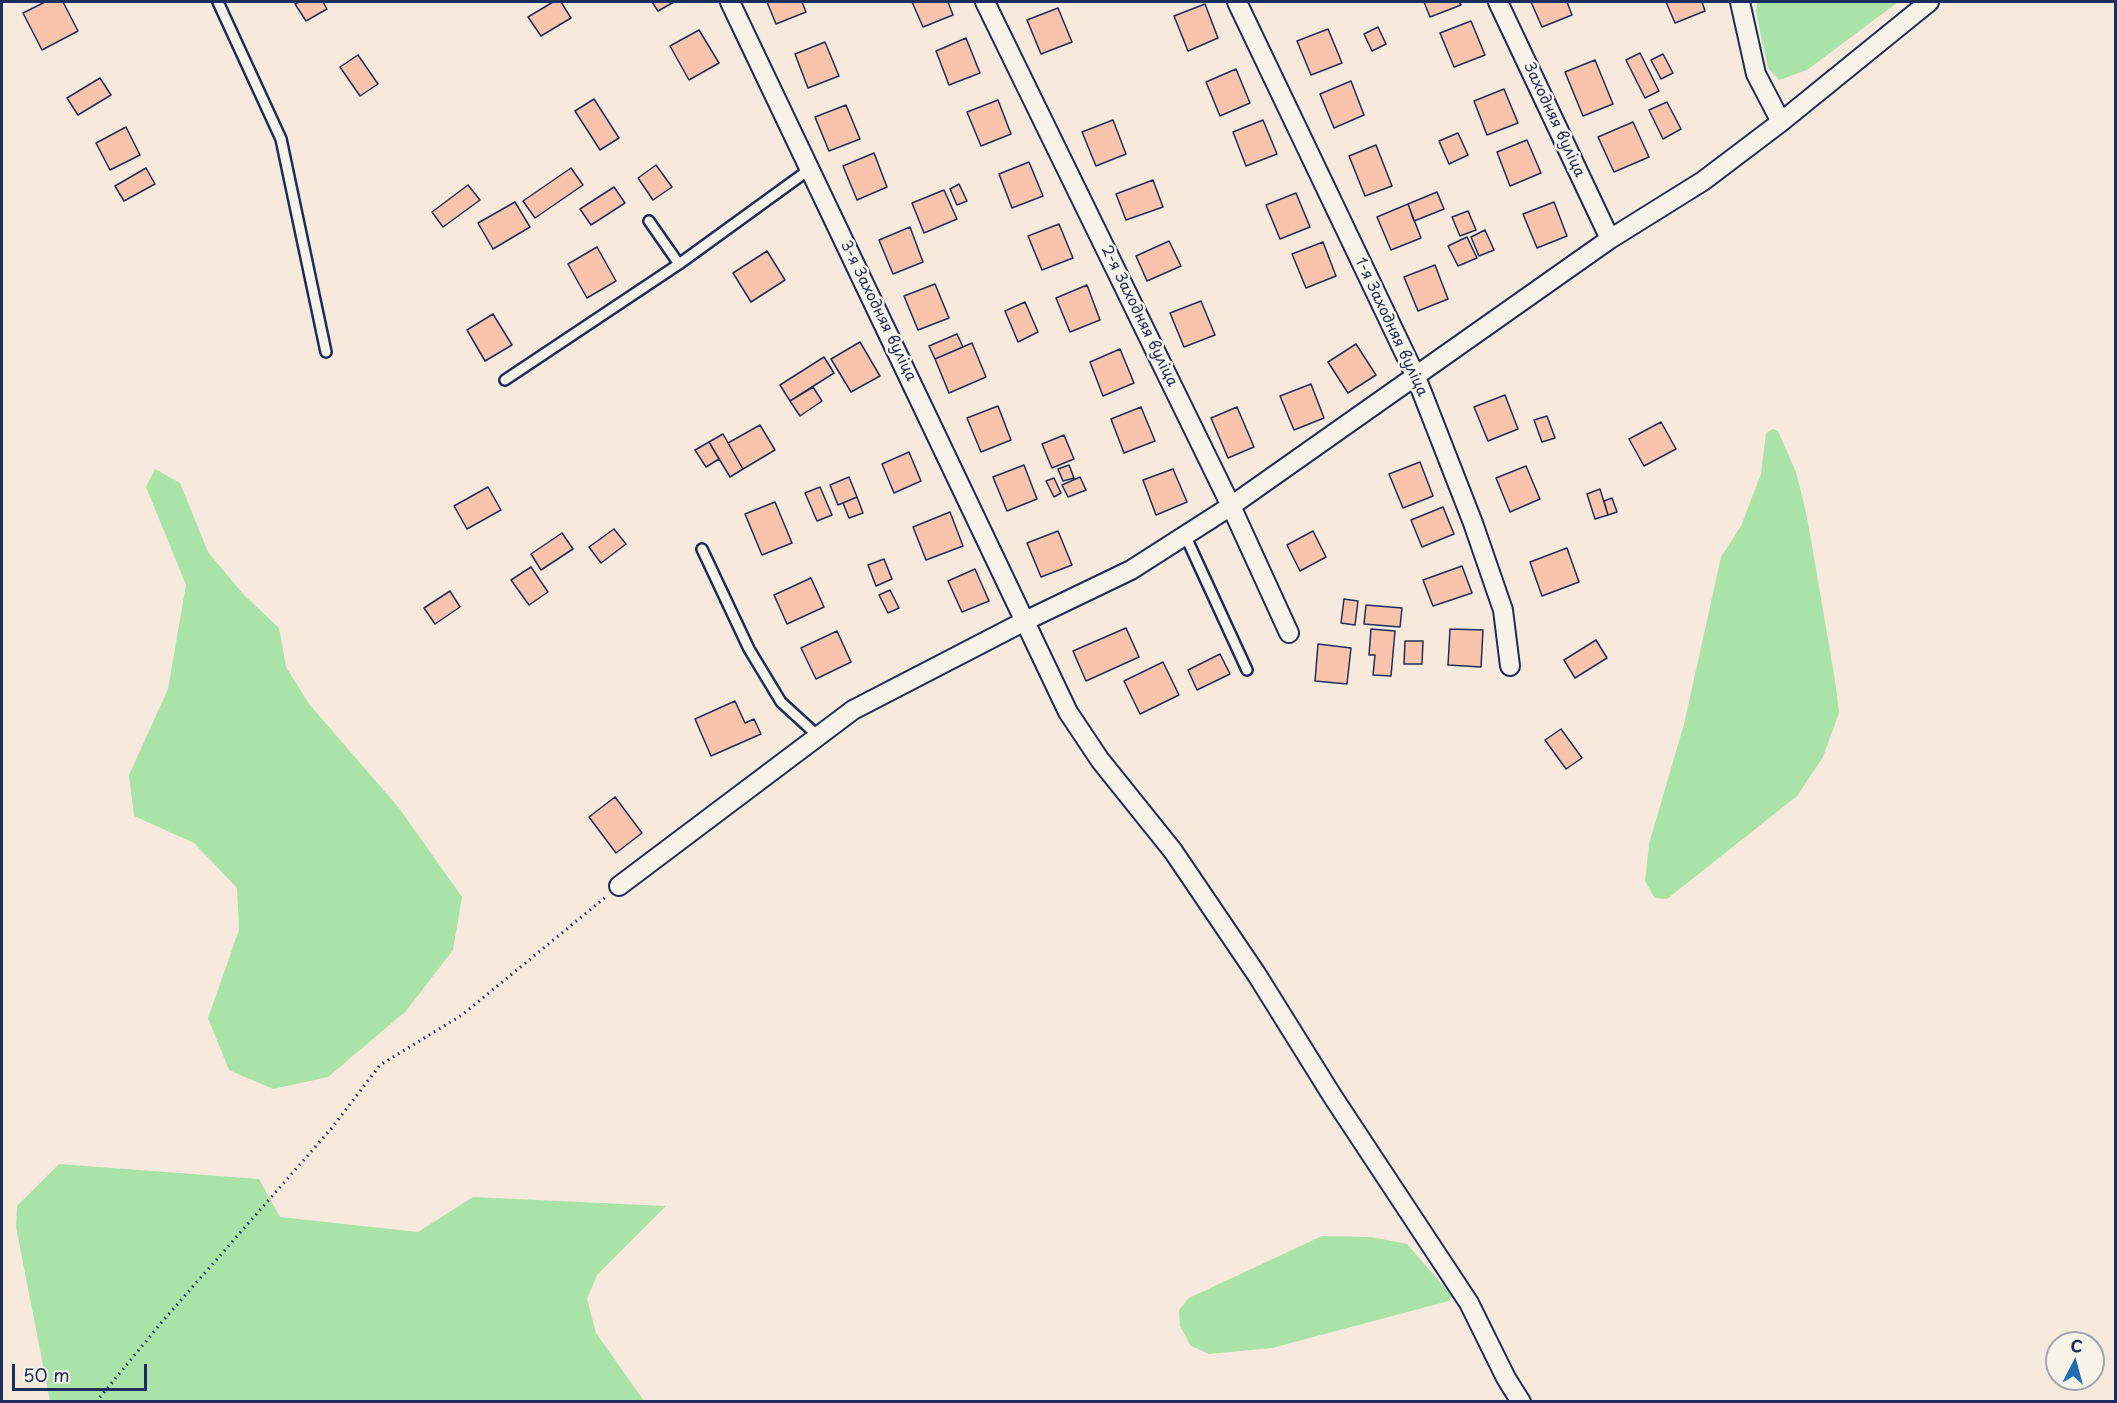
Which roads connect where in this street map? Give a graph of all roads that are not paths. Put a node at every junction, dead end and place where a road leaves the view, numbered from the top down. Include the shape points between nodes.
1 (218, 2) edge
2 (730, 2) edge
3 (984, 2) edge
4 (1237, 2) edge
5 (1498, 2) edge
6 (1740, 2) edge
7 (1929, 2) edge
8 (1781, 122) junction
9 (810, 169) junction
10 (650, 221) dead end
11 (1610, 239) junction
12 (679, 264) junction
13 (326, 352) dead end
14 (1416, 377) junction
15 (506, 380) dead end
16 (1231, 506) junction
17 (1185, 535) junction
18 (702, 549) dead end
19 (1025, 621) junction
20 (1288, 633) dead end
21 (1510, 666) dead end
22 (1246, 670) dead end
23 (818, 735) junction
24 (619, 886) road end
25 (1521, 1401) edge

1 - 13 lane via 282,139
2 - 9 street, 3-я Заходняя вуліца
3 - 16 street, 2-я Заходняя вуліца
4 - 14 street, 1-я Заходняя вуліца
5 - 11 street, Заходняя вуліца
6 - 8 street via 1756,74
7 - 8 street
8 - 11 street via 1703,181
9 - 12 lane
9 - 19 street, 3-я Заходняя вуліца
10 - 12 lane
11 - 14 street
12 - 15 lane
14 - 16 street
14 - 21 street, 1-я Заходняя вуліца via 1503,610
16 - 17 street
16 - 20 street, 2-я Заходняя вуліца
17 - 19 street via 1131,570
17 - 22 lane
18 - 23 lane via 749,649 781,702
19 - 23 street via 853,710
19 - 25 street, 3-я Заходняя вуліца via 1068,712 1100,760 1173,851 1257,975 1469,1303
23 - 24 street

